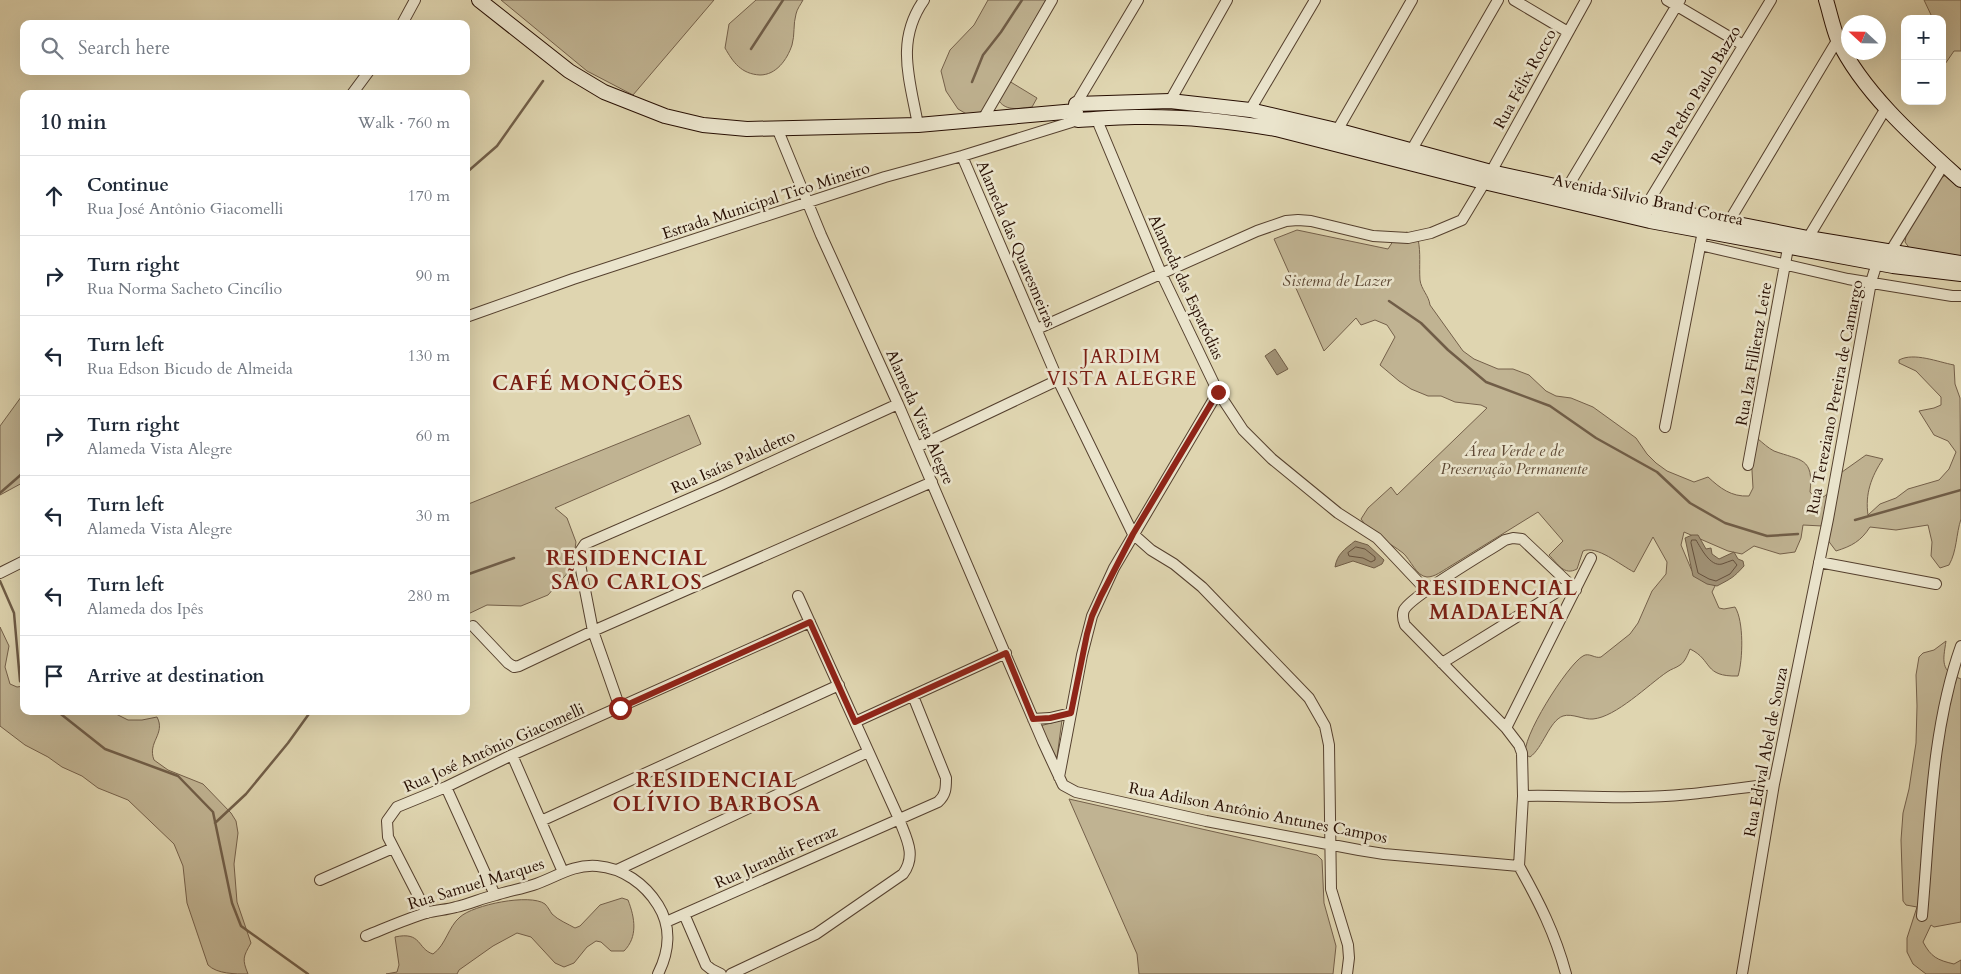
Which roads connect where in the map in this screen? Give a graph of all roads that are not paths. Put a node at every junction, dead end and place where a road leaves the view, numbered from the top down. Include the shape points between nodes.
1 (415, 0) edge
2 (479, 0) edge
3 (924, 0) edge
4 (1052, 0) edge
5 (1138, 0) edge
6 (1227, 0) edge
7 (1315, 0) edge
8 (1412, 0) edge
9 (1498, 0) edge
10 (1514, 0) edge
11 (1586, 0) edge
12 (1771, 0) edge
13 (1826, 0) edge
14 (1674, 2) edge
15 (404, 20) edge
16 (1568, 32) junction
17 (1838, 39) junction
18 (1743, 44) junction
19 (366, 75) edge
20 (355, 90) edge
21 (1170, 101) junction
22 (1886, 108) junction
23 (1250, 110) junction
24 (1077, 111) junction
25 (983, 119) junction
26 (1097, 120) junction
27 (918, 125) junction
28 (777, 128) junction
29 (1336, 130) junction
30 (1330, 143) junction
31 (1411, 151) junction
32 (962, 156) junction
33 (1944, 164) junction
34 (1488, 177) junction
35 (1961, 180) edge
36 (1567, 188) junction
37 (808, 203) junction
38 (1646, 206) junction
39 (1728, 223) junction
40 (1703, 231) junction
41 (1808, 238) junction
42 (1700, 245) junction
43 (1788, 248) junction
44 (1890, 252) junction
45 (1877, 263) junction
46 (1961, 263) edge
47 (1785, 265) junction
48 (1161, 274) junction
49 (1961, 274) edge
50 (1871, 282) junction
51 (1961, 296) edge
52 (470, 316) edge
53 (1037, 329) junction
54 (1058, 380) junction
55 (1218, 392) junction
56 (898, 404) junction
57 (1665, 427) dead end
58 (917, 447) junction
59 (1748, 465) dead end
60 (932, 482) junction
61 (1133, 534) junction
62 (1824, 537) joint
63 (1591, 558) dead end
64 (1819, 562) junction
65 (20, 563) edge
66 (0, 573) edge
67 (1936, 584) dead end
68 (1573, 587) junction
69 (1426, 591) junction
70 (798, 596) dead end
71 (810, 622) junction
72 (473, 626) dead end
73 (593, 631) junction
74 (1961, 646) edge
75 (1006, 653) junction
76 (1442, 663) junction
77 (839, 686) junction
78 (913, 696) junction
79 (620, 708) junction
80 (1071, 713) junction
81 (1033, 719) junction
82 (855, 722) junction
83 (1506, 728) junction
84 (868, 752) junction
85 (512, 755) junction
86 (1059, 777) junction
87 (1774, 784) junction
88 (446, 787) junction
89 (1523, 796) junction
90 (899, 819) junction
91 (541, 821) junction
92 (1330, 845) junction
93 (393, 848) junction
94 (1519, 866) junction
95 (617, 870) junction
96 (562, 872) junction
97 (320, 880) dead end
98 (495, 895) junction
99 (427, 913) junction
100 (684, 914) junction
101 (1922, 916) dead end
102 (666, 922) junction
103 (366, 936) dead end
104 (658, 974) edge
105 (721, 974) edge
106 (731, 974) edge
107 (1347, 974) edge
108 (1566, 974) edge
109 (1742, 974) edge

1 - 15 street
2 - 28 main road via 569,70 618,99 665,116 703,125
3 - 27 street via 915,13 906,47
4 - 25 street
5 - 24 street
6 - 21 street
7 - 23 street
8 - 29 street
9 - 31 street
10 - 16 street
11 - 16 street, Rua Félix Rocco
12 - 18 street, Rua Pedro Paulo Bazzo
13 - 17 main road
14 - 18 street
14 - 36 street
16 - 34 street, Rua Félix Rocco
17 - 22 main road
17 - 39 street
18 - 38 street, Rua Pedro Paulo Bazzo
19 - 20 street
21 - 23 main road, Avenida Silvio Brand Correa
21 - 24 main road, Avenida Silvio Brand Correa
22 - 33 main road
22 - 41 street
23 - 29 main road, Avenida Silvio Brand Correa
24 - 25 main road
24 - 26 main road, Avenida Silvio Brand Correa
24 - 32 street, Estrada Municipal Tico Mineiro
25 - 27 main road
26 - 30 main road, Avenida Silvio Brand Correa via 1136,117 1225,120
26 - 48 street, Alameda das Espatódias
27 - 28 main road
28 - 37 street, Alameda Vista Alegre
29 - 30 street
29 - 31 main road, Avenida Silvio Brand Correa
30 - 34 main road, Avenida Silvio Brand Correa
31 - 34 main road, Avenida Silvio Brand Correa
32 - 37 street, Estrada Municipal Tico Mineiro
32 - 53 street, Alameda das Quaresmeiras
33 - 35 main road
33 - 44 street
34 - 36 main road, Avenida Silvio Brand Correa
34 - 40 main road, Avenida Silvio Brand Correa via 1650,221
34 - 48 street, Rua Félix Rocco via 1462,220 1430,233 1392,239 1311,221 1286,221
36 - 38 main road, Avenida Silvio Brand Correa
37 - 52 street, Estrada Municipal Tico Mineiro
37 - 56 street, Alameda Vista Alegre
38 - 39 main road, Avenida Silvio Brand Correa
39 - 41 main road, Avenida Silvio Brand Correa
40 - 42 street
40 - 43 main road, Avenida Silvio Brand Correa
41 - 44 main road, Avenida Silvio Brand Correa
42 - 47 street
42 - 57 street
43 - 45 main road, Avenida Silvio Brand Correa
43 - 47 street, Rua Iza Fillietaz Leite
44 - 46 main road, Avenida Silvio Brand Correa
45 - 49 main road, Avenida Silvio Brand Correa
45 - 50 street, Rua Tereziano Pereira de Camargo
47 - 50 street
47 - 59 street, Rua Iza Fillietaz Leite
48 - 53 street, Rua Félix Rocco
48 - 55 street, Alameda das Espatódias
50 - 51 street
50 - 62 street, Rua Tereziano Pereira de Camargo
53 - 54 street, Alameda das Quaresmeiras
54 - 58 street
54 - 61 street, Alameda das Quaresmeiras
55 - 61 street
55 - 69 street, Alameda das Espatódias via 1256,444 1338,513 1377,538
56 - 58 street, Alameda Vista Alegre
56 - 73 street, Rua Isaías Paludetto via 589,541 582,548 579,559
58 - 60 street, Alameda Vista Alegre
60 - 73 street
60 - 75 street, Alameda Vista Alegre
61 - 80 street via 1092,616
61 - 92 street via 1202,586 1318,711 1329,745
62 - 64 street, Rua Edival Abel de Souza
63 - 68 street
64 - 67 street
64 - 87 street, Rua Edival Abel de Souza
65 - 66 street
68 - 69 street via 1522,539 1513,538
68 - 76 street
68 - 83 street
69 - 76 street via 1405,608 1405,625
70 - 71 street
71 - 77 street
71 - 79 street, Rua José Antônio Giacomelli
72 - 73 street via 514,667
73 - 79 street
74 - 101 street via 1941,728
75 - 78 street
75 - 81 street, Alameda Vista Alegre
76 - 83 street
77 - 82 street
77 - 91 street
78 - 82 street
78 - 90 street, Rua Jurandir Ferraz via 946,778 946,788 938,802
79 - 85 street, Rua José Antônio Giacomelli
80 - 81 street
80 - 86 street
81 - 86 street, Alameda Vista Alegre
82 - 84 street
83 - 89 street via 1522,753
84 - 90 street
84 - 95 street
85 - 88 street, Rua José Antônio Giacomelli
85 - 91 street
86 - 92 street, Rua Adilson Antônio Antunes Campos via 1063,785 1076,792
87 - 89 street via 1674,796
87 - 109 street, Rua Edival Abel de Souza
88 - 93 street, Rua José Antônio Giacomelli via 397,807 387,821
88 - 98 street
89 - 94 street
90 - 100 street, Rua Jurandir Ferraz
90 - 106 street via 911,852 911,860 903,874 816,934
91 - 96 street
92 - 94 street, Rua Adilson Antônio Antunes Campos via 1384,854
92 - 107 street via 1331,889 1348,945
93 - 97 street
93 - 99 street
94 - 108 street via 1544,911
95 - 96 street, Rua Samuel Marques via 588,865
95 - 102 street, Rua Samuel Marques via 650,893
96 - 98 street, Rua Samuel Marques via 534,885
98 - 99 street, Rua Samuel Marques
99 - 103 street, Rua Samuel Marques
100 - 102 street, Rua Jurandir Ferraz
100 - 105 street via 706,965
102 - 104 street, Rua Samuel Marques via 667,948

